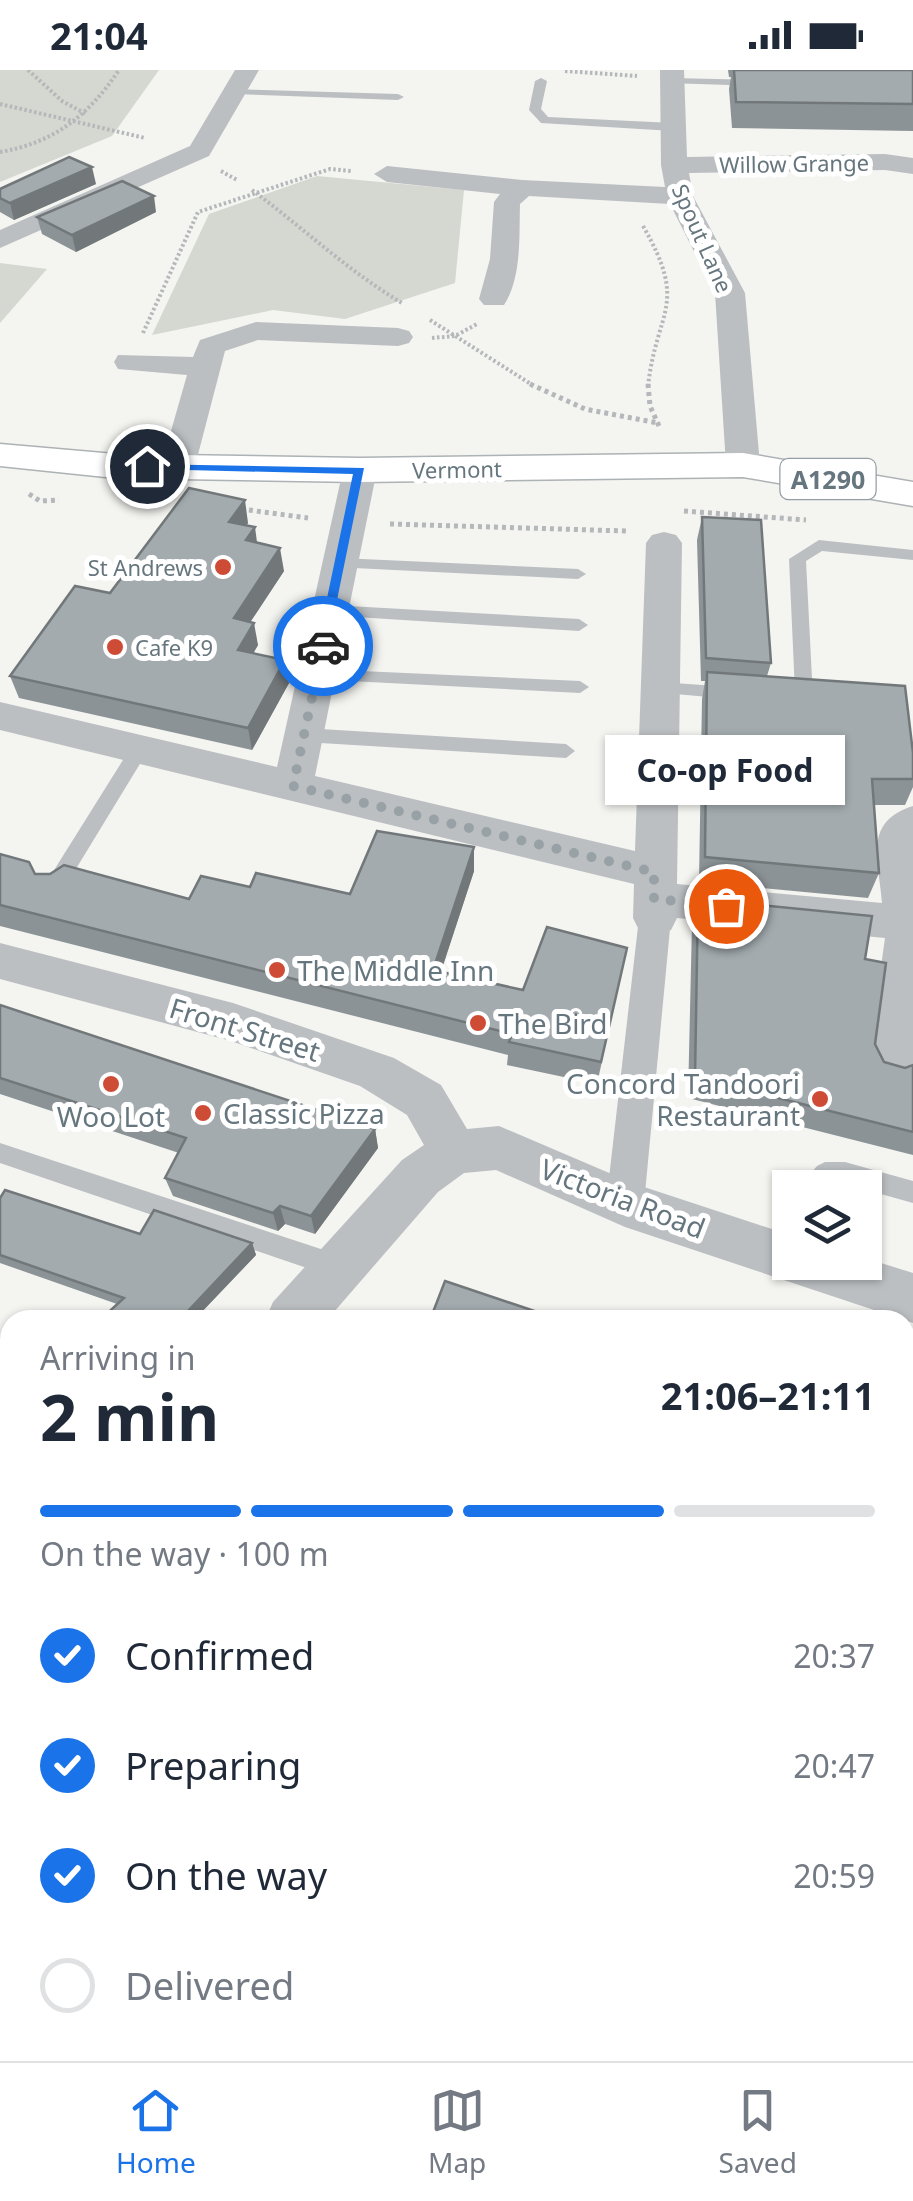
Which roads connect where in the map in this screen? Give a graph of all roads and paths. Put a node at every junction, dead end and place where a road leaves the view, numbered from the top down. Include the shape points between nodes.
1 (28, 70) edge
2 (118, 70) edge
3 (556, 71) edge
4 (672, 76) edge
5 (240, 81) edge
6 (541, 81) dead end
7 (767, 84) edge
8 (398, 97) dead end
9 (0, 104) edge
10 (86, 114) junction
11 (77, 122) junction
12 (673, 127) junction
13 (200, 151) junction
14 (0, 152) edge
15 (674, 166) junction
16 (913, 166) edge
17 (387, 174) joint
18 (522, 188) junction
19 (255, 192) junction
20 (626, 193) junction
21 (680, 196) junction
22 (0, 240) edge
23 (494, 299) dead end
24 (405, 305) dead end
25 (422, 315) dead end
26 (398, 337) dead end
27 (129, 362) joint
28 (206, 367) junction
29 (658, 424) junction
30 (666, 436) dead end
31 (0, 455) edge
32 (742, 465) junction
33 (178, 466) junction
34 (360, 470) junction
35 (913, 494) edge
36 (814, 521) dead end
37 (349, 523) junction
38 (663, 529) junction
39 (913, 555) edge
40 (340, 563) junction
41 (578, 574) dead end
42 (330, 611) junction
43 (579, 625) dead end
44 (317, 675) junction
45 (580, 687) dead end
46 (659, 688) junction
47 (0, 716) edge
48 (304, 735) junction
49 (140, 749) junction
50 (566, 752) dead end
51 (293, 786) junction
52 (913, 822) edge
53 (53, 889) edge
54 (654, 896) junction
55 (906, 923) junction
56 (3, 966) edge
57 (892, 1066) edge
58 (454, 1152) junction
59 (0, 1153) edge
60 (882, 1183) edge
61 (913, 1192) edge
62 (625, 1204) junction
63 (772, 1253) edge
64 (339, 1267) junction
65 (858, 1280) edge
66 (913, 1298) edge
67 (301, 1310) edge

1 - 10 path
2 - 10 path
3 - 4 path
4 - 7 lane
4 - 12 street, Spout Lane
5 - 8 lane
5 - 13 street
6 - 12 lane via 535,110 545,120
9 - 11 path
10 - 11 path
11 - 13 path
11 - 14 path via 54,138
12 - 15 street, Spout Lane
13 - 22 street
15 - 16 street, Willow Grange
15 - 21 street, Spout Lane
17 - 18 street
17 - 19 path via 330,169
18 - 20 street
18 - 23 street via 506,202 504,259
19 - 24 path
19 - 27 path via 198,212
20 - 21 street
20 - 29 path via 667,274 667,320 646,376 647,406
21 - 32 street, Spout Lane via 730,293
25 - 29 path via 545,393
26 - 28 street via 256,331 211,346
27 - 28 street
28 - 33 street
29 - 30 path
31 - 33 main road, Vermont / A1290
32 - 34 main road, Vermont / A1290
32 - 35 main road, Vermont / A1290
33 - 34 main road, Vermont / A1290
34 - 37 street
36 - 38 path
37 - 38 path
37 - 40 street
38 - 46 street
39 - 46 lane via 818,545 797,558 804,698
40 - 41 lane
40 - 42 street
42 - 43 lane
42 - 44 street
44 - 45 lane
44 - 48 street
46 - 54 street
47 - 49 street
48 - 50 lane
48 - 51 street
49 - 51 street
49 - 53 lane
51 - 54 street
52 - 55 street via 898,833
54 - 55 street
54 - 62 street
55 - 57 street via 908,954
56 - 58 street, Front Street via 233,1022 377,1072 424,1100
58 - 62 street, Victoria Road via 499,1148
58 - 64 street via 420,1176
59 - 64 lane
60 - 61 lane
62 - 63 street, Victoria Road
64 - 67 street
65 - 66 street

